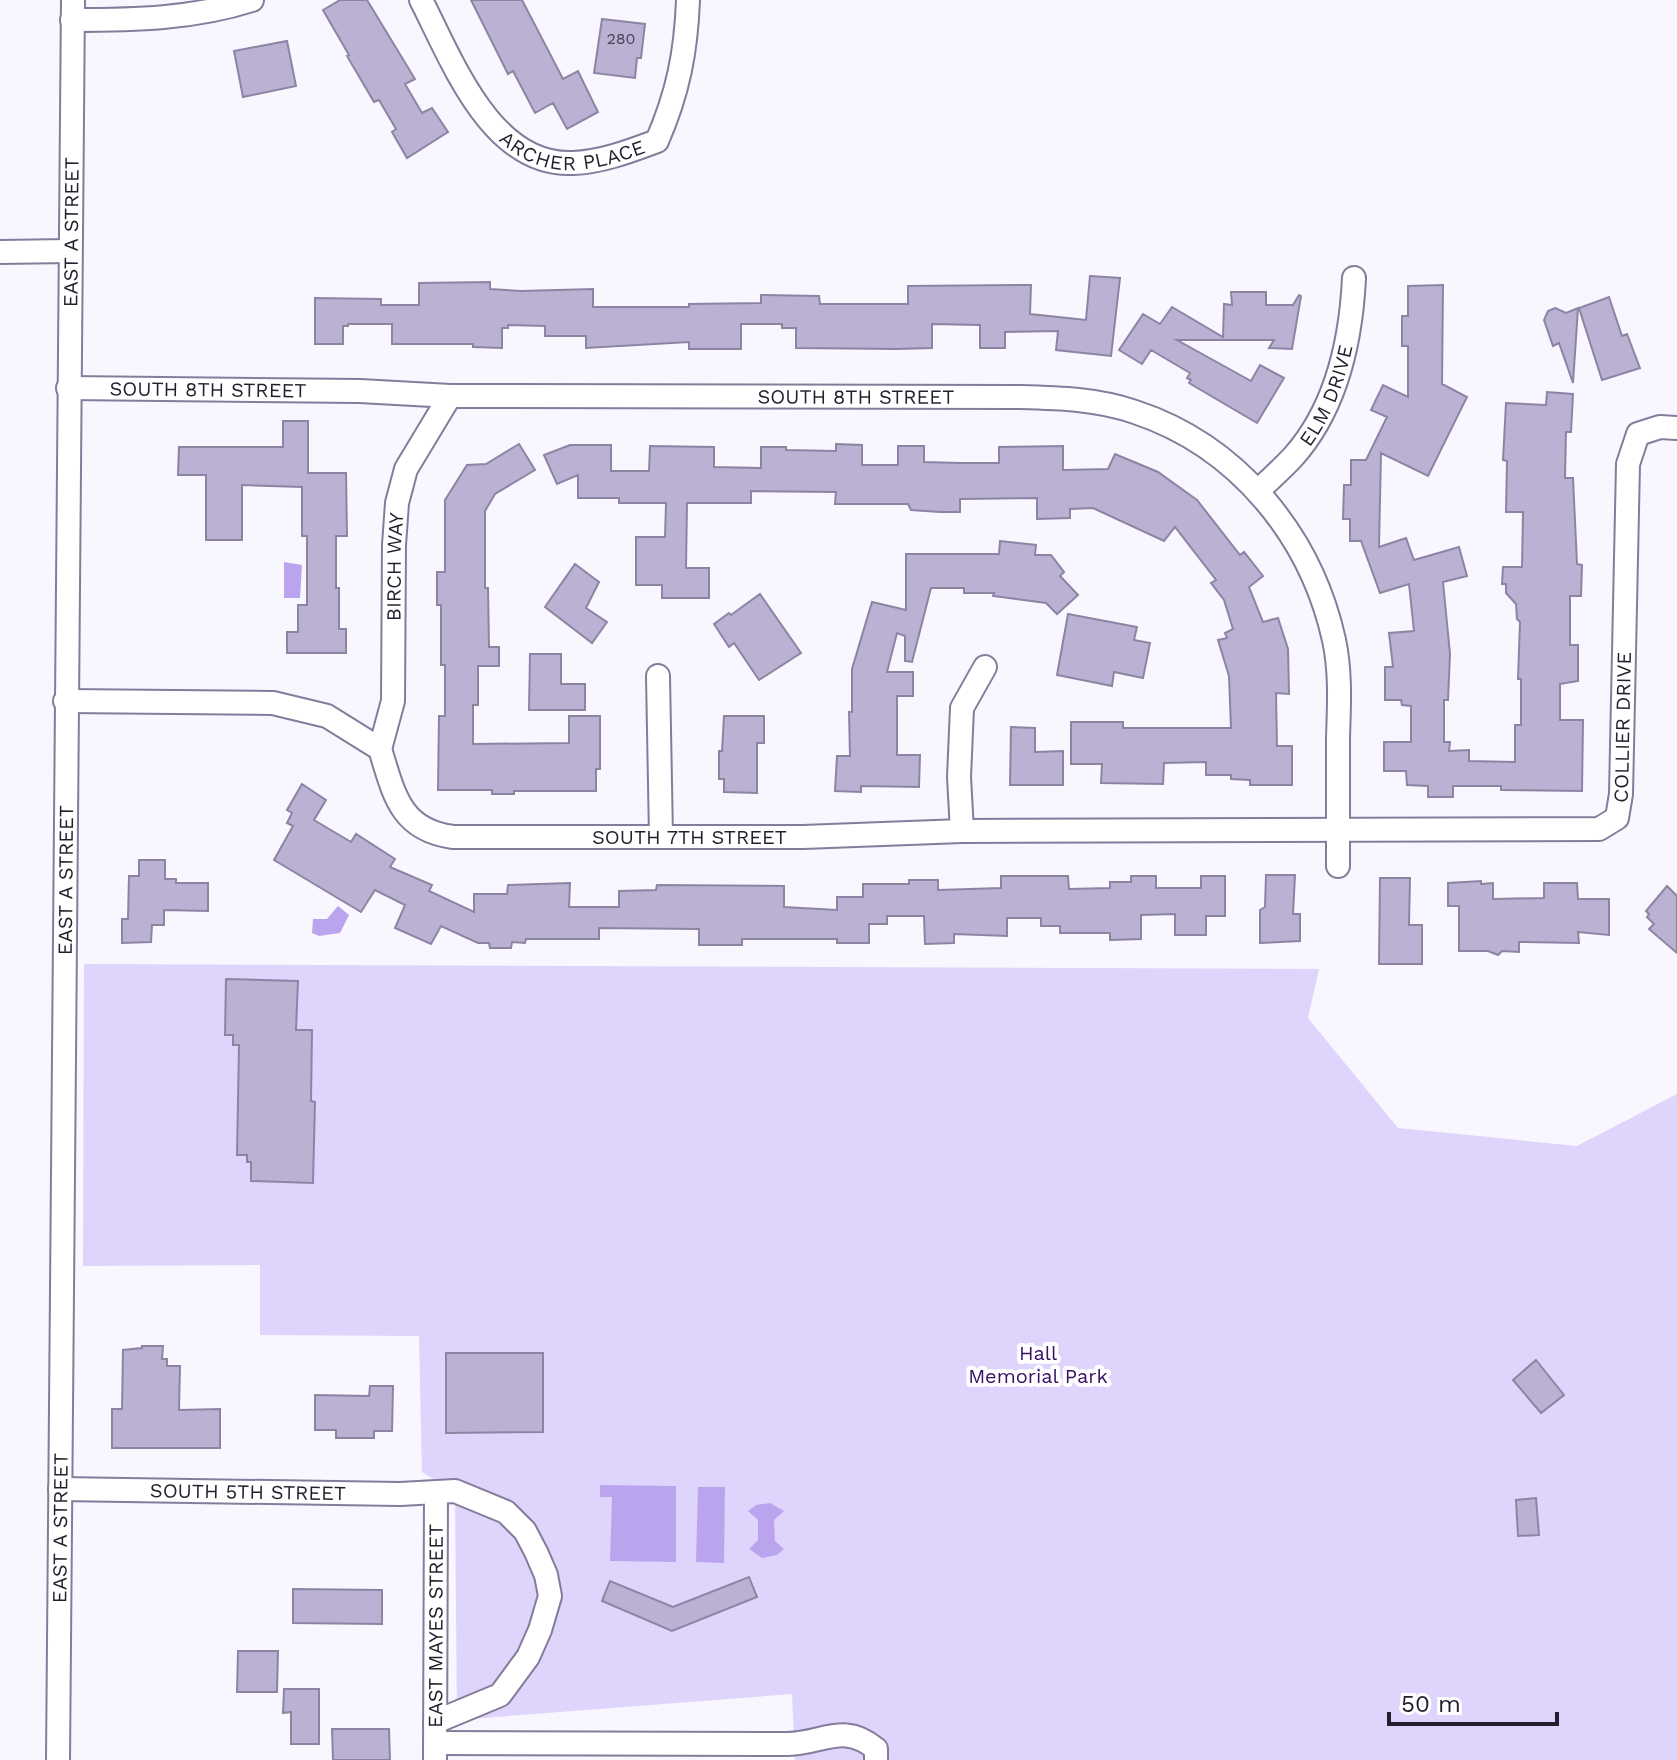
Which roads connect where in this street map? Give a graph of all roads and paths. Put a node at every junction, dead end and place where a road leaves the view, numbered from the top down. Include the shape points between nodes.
1 (252, 0) edge
2 (421, 0) edge
3 (688, 0) edge
4 (72, 10) edge
5 (69, 251) junction
6 (0, 252) edge
7 (1354, 278) dead end
8 (68, 388) junction
9 (450, 396) junction
10 (1677, 428) edge
11 (1258, 491) junction
12 (985, 667) dead end
13 (658, 676) dead end
14 (65, 701) junction
15 (380, 749) junction
16 (962, 831) junction
17 (1338, 831) junction
18 (1375, 831) joint
19 (661, 837) junction
20 (1338, 866) dead end
21 (60, 1489) junction
22 (436, 1493) junction
23 (435, 1742) edge
24 (58, 1760) edge
25 (876, 1760) edge

1 - 4 street via 217,11 140,20
2 - 3 street, ARCHER PLACE via 480,110 507,141 537,158 571,163 616,156 657,141 681,74
4 - 5 street, EAST A STREET
5 - 6 street
5 - 8 street, EAST A STREET
7 - 11 street, ELM DRIVE via 1348,338 1332,389 1295,455
8 - 9 street, SOUTH 8TH STREET
8 - 14 street, EAST A STREET
9 - 11 street, SOUTH 8TH STREET via 1065,398 1103,403 1159,421 1201,445
9 - 15 street, BIRCH WAY via 406,469 397,503 393,701
10 - 18 street, COLLIER DRIVE via 1638,434 1628,464 1617,818 1599,829
11 - 17 street, SOUTH 8TH STREET via 1299,545 1334,642 1339,680
12 - 16 street via 962,708
13 - 19 street
14 - 15 street via 273,703 327,716
14 - 21 street, EAST A STREET
15 - 19 street, SOUTH 7TH STREET via 406,815 434,835
16 - 17 street, SOUTH 7TH STREET
16 - 19 street, SOUTH 7TH STREET
17 - 18 street, SOUTH 7TH STREET
17 - 20 street, SOUTH 8TH STREET
21 - 22 street, SOUTH 5TH STREET
21 - 24 street, EAST A STREET
22 - 23 street, EAST MAYES STREET
22 - 23 street, SOUTH 5TH STREET via 455,1491 506,1512 536,1552 550,1596 528,1657 500,1695
23 - 25 street via 810,1744 840,1734 864,1739 876,1749

